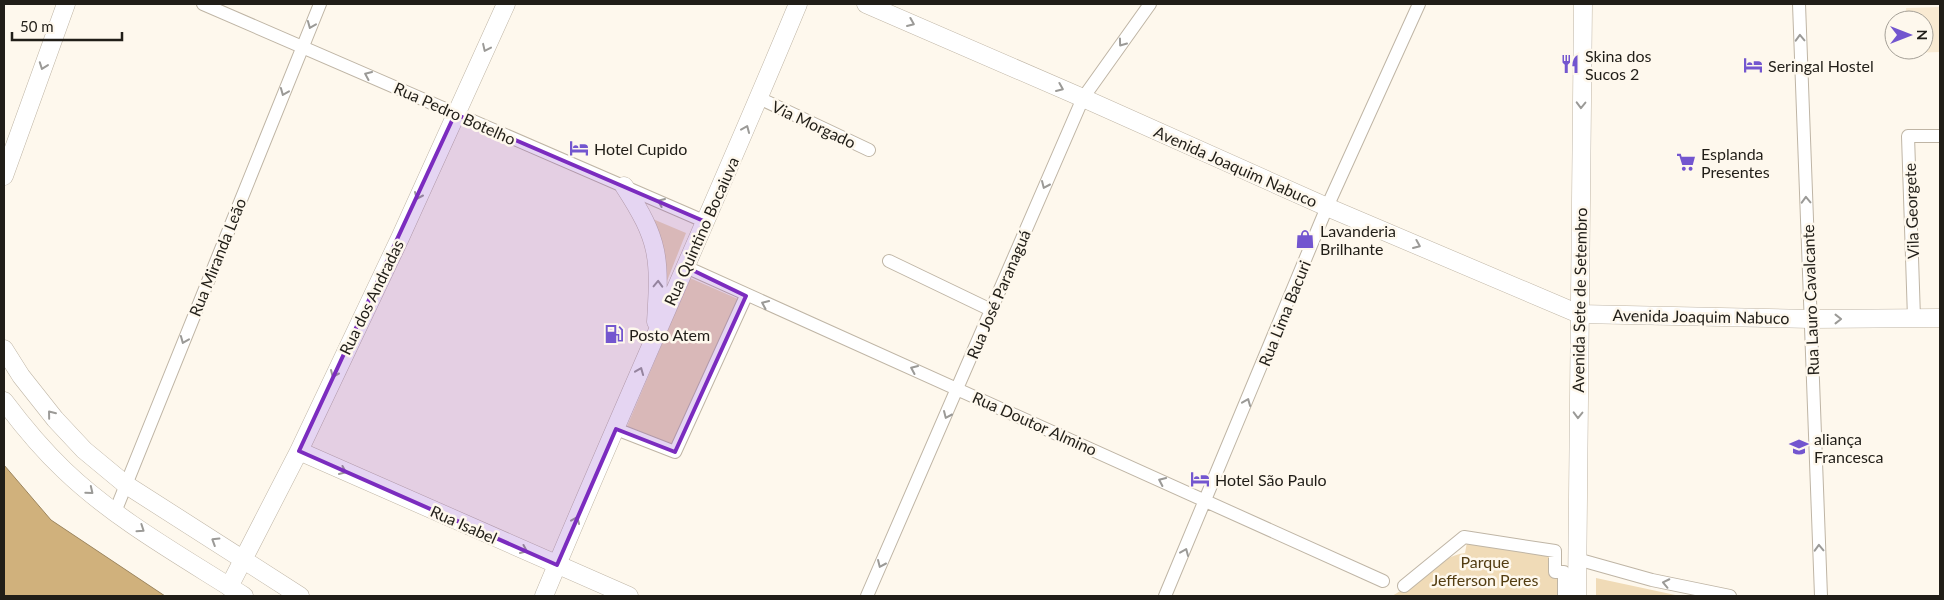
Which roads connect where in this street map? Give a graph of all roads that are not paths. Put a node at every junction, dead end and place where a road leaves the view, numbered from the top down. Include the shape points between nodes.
1 (66, 4) edge
2 (204, 4) edge
3 (320, 4) edge
4 (506, 4) edge
5 (798, 4) edge
6 (866, 4) edge
7 (1150, 4) edge
8 (1419, 4) edge
9 (1582, 4) edge
10 (1798, 4) edge
11 (302, 46) junction
12 (759, 98) junction
13 (1083, 98) junction
14 (455, 114) junction
15 (1940, 136) edge
16 (869, 150) dead end
17 (4, 176) edge
18 (624, 186) junction
19 (1327, 208) junction
20 (706, 222) junction
21 (890, 261) dead end
22 (686, 267) junction
23 (746, 296) junction
24 (991, 310) junction
25 (1579, 314) junction
26 (1914, 318) junction
27 (1940, 318) edge
28 (1811, 319) junction
29 (655, 332) junction
30 (4, 349) edge
31 (958, 389) junction
32 (4, 401) edge
33 (616, 429) junction
34 (299, 451) junction
35 (125, 484) junction
36 (1206, 502) junction
37 (115, 512) junction
38 (1577, 558) junction
39 (243, 559) junction
40 (557, 565) junction
41 (1384, 581) dead end
42 (1404, 586) dead end
43 (236, 592) edge
44 (300, 596) edge
45 (544, 596) edge
46 (628, 596) edge
47 (867, 596) edge
48 (1165, 596) edge
49 (1564, 596) edge
50 (1577, 596) edge
51 (1730, 596) edge
52 (1820, 596) edge

1 -> 17 street
2 - 11 street, Rua Pedro Botelho
3 -> 11 street, Rua Miranda Leão
4 -> 14 street, Rua dos Andradas
5 - 12 street, Rua Quintino Bocaiuva
6 -> 13 street, Avenida Joaquim Nabuco
7 -> 13 street, Rua José Paranaguá
8 - 19 street, Rua Lima Bacuri
9 -> 25 street, Avenida Sete de Setembro
28 -> 10 street, Rua Lauro Cavalcante
14 -> 11 street, Rua Pedro Botelho
11 -> 35 street, Rua Miranda Leão
12 - 16 street, Via Morgado
20 -> 12 street, Rua Quintino Bocaiuva
13 - 19 street, Avenida Joaquim Nabuco
13 -> 24 street, Rua José Paranaguá
14 - 18 street, Rua Pedro Botelho
14 -> 34 street, Rua dos Andradas
15 - 26 street, Vila Georgete via 1908,136
20 -> 18 street, Rua Pedro Botelho
29 -> 18 street via 656,246 640,210
19 -> 25 street, Avenida Joaquim Nabuco
36 -> 19 street, Rua Lima Bacuri
20 - 22 street, Rua Quintino Bocaiuva
21 - 24 street
22 - 23 street, Rua Doutor Almino
22 - 29 street, Rua Quintino Bocaiuva
31 -> 23 street, Rua Doutor Almino
23 - 33 street via 675,452
24 - 31 street, Rua José Paranaguá
25 - 28 street, Avenida Joaquim Nabuco
25 -> 38 street, Avenida Sete de Setembro
26 - 27 street, Avenida Joaquim Nabuco
28 -> 26 street, Avenida Joaquim Nabuco
52 -> 28 street, Rua Lauro Cavalcante
33 -> 29 street, Rua Quintino Bocaiuva
35 -> 30 street via 84,450 55,419
36 -> 31 street, Rua Doutor Almino
31 -> 47 street, Rua José Paranaguá
32 -> 37 street via 28,433 64,471
40 -> 33 street, Rua Quintino Bocaiuva
34 - 39 street, Rua dos Andradas
34 -> 40 street, Rua Isabel
35 - 37 street, Rua Miranda Leão
39 -> 35 street
36 - 41 street, Rua Doutor Almino
48 -> 36 street, Rua Lima Bacuri
37 -> 43 street
38 - 50 street, Avenida Sete de Setembro
51 -> 38 street via 1652,580
39 - 43 street, Rua dos Andradas
39 - 44 street
40 - 45 street, Rua Quintino Bocaiuva
40 - 46 street, Rua Isabel
42 - 49 street via 1464,537 1555,552 1555,572 1564,572

